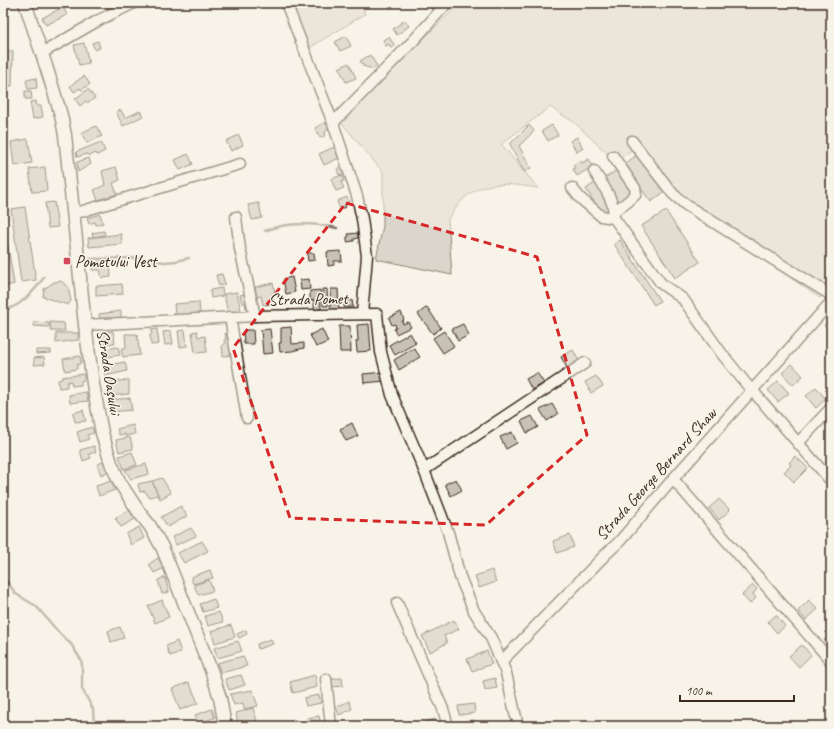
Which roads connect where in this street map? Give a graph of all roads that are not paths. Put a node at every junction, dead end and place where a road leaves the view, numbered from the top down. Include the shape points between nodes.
1 (25, 3) edge
2 (134, 3) edge
3 (286, 3) edge
4 (446, 3) edge
5 (42, 53) junction
6 (333, 123) junction
7 (632, 141) dead end
8 (613, 156) dead end
9 (240, 164) dead end
10 (594, 172) dead end
11 (572, 188) dead end
12 (73, 214) junction
13 (614, 214) junction
14 (236, 217) dead end
15 (831, 295) edge
16 (831, 302) edge
17 (362, 314) junction
18 (255, 316) junction
19 (230, 317) junction
20 (85, 325) junction
21 (585, 362) dead end
22 (752, 390) junction
23 (831, 408) edge
24 (247, 418) dead end
25 (798, 443) junction
26 (424, 470) junction
27 (673, 479) junction
28 (831, 481) edge
29 (397, 603) dead end
30 (831, 661) edge
31 (501, 662) junction
32 (326, 679) dead end
33 (225, 726) edge
34 (331, 726) edge
35 (448, 726) edge
36 (518, 726) edge

1 - 5 main road, Strada Oașului
2 - 5 street
3 - 6 street, Strada Pomet
4 - 6 street via 415,39
5 - 12 main road, Strada Oașului via 61,115
6 - 17 street, Strada Pomet via 362,219 367,256
7 - 15 street via 673,194 686,205
8 - 13 street via 635,188 636,194
9 - 12 street
10 - 13 street via 611,200
11 - 13 street via 602,216
12 - 20 main road, Strada Oașului
13 - 22 street via 660,282 683,298 722,354
14 - 18 street via 240,249
16 - 22 street, Strada George Bernard Shaw
17 - 18 street, Strada Pomet
17 - 26 street via 377,314 381,352 392,395
18 - 19 street, Strada Pomet
19 - 20 street, Strada Pomet
19 - 24 street
20 - 33 main road, Strada Oașului via 92,384 111,463 120,483 162,547 211,670
21 - 26 street
22 - 25 street
22 - 27 street, Strada George Bernard Shaw
23 - 25 street
25 - 28 street
26 - 31 street via 448,532 460,577 474,611 491,638
27 - 30 street
27 - 31 street, Strada George Bernard Shaw via 619,542
29 - 35 street
31 - 36 street via 506,673
32 - 34 street

